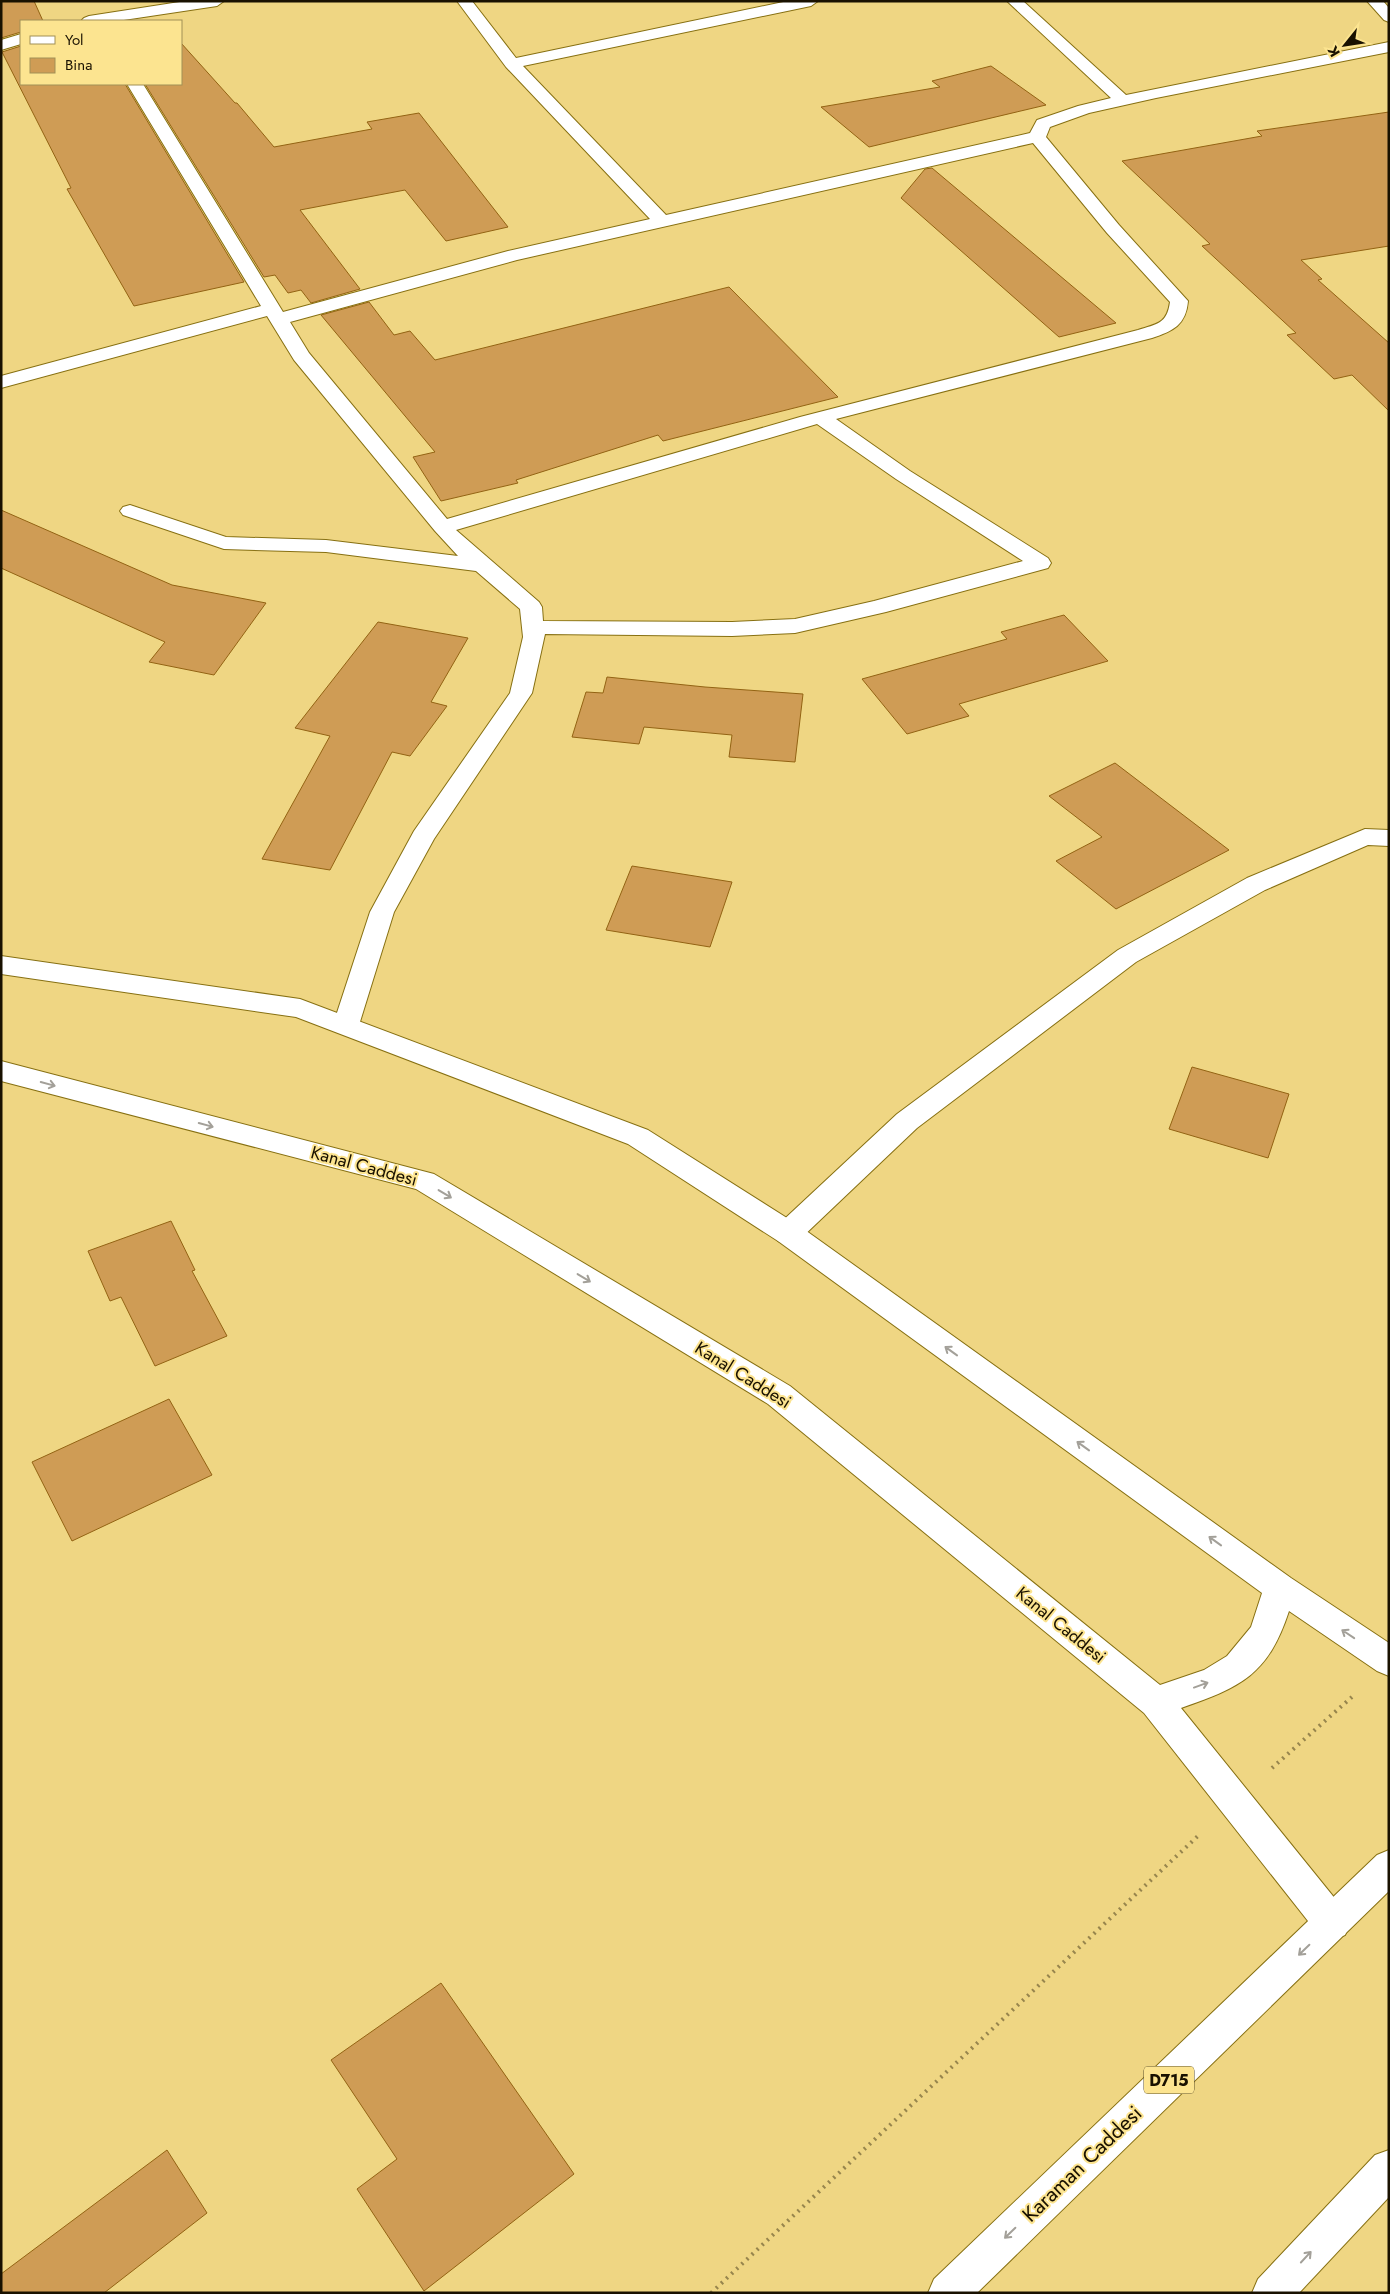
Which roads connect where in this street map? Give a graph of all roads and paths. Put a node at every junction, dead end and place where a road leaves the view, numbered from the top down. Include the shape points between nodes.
1 (217, 1) edge
2 (464, 1) edge
3 (811, 1) edge
4 (1014, 1) edge
5 (1374, 1) edge
6 (1389, 17) edge
7 (91, 18) edge
8 (20, 39) edge
9 (1, 45) edge
10 (1389, 47) edge
11 (512, 64) junction
12 (136, 85) edge
13 (1122, 100) junction
14 (1037, 136) junction
15 (662, 221) junction
16 (276, 314) junction
17 (1, 382) edge
18 (821, 418) junction
19 (130, 511) dead end
20 (442, 527) junction
21 (482, 565) junction
22 (533, 627) junction
23 (1389, 838) edge
24 (1, 965) edge
25 (346, 1025) junction
26 (1, 1071) edge
27 (788, 1232) junction
28 (1280, 1588) junction
29 (1389, 1661) edge
30 (1357, 1692) dead end
31 (1156, 1702) junction
32 (1278, 1762) dead end
33 (1167, 1865) dead end
34 (1389, 1867) edge
35 (1332, 1923) junction
36 (1389, 2168) edge
37 (711, 2293) edge
38 (948, 2293) edge
39 (1272, 2293) edge

1 - 7 main road
2 - 11 main road
3 - 11 main road
4 - 13 main road
5 - 6 main road
8 - 9 main road
10 - 13 main road
11 - 15 main road
12 - 16 main road
13 - 14 main road via 1043,124
14 - 15 main road
14 - 18 main road via 1113,229 1179,301 1179,315 1170,326 1145,334
15 - 16 main road
16 - 17 main road
16 - 20 main road via 301,356
18 - 20 main road
18 - 22 main road via 1040,563 796,626 732,629
19 - 21 main road via 224,543 326,546
20 - 21 main road
21 - 22 main road via 531,607
22 - 25 main road via 534,637 521,693 424,837 382,912
23 - 27 main road via 1365,837 1256,884 1127,956 907,1121
24 - 25 main road via 300,1008
25 - 27 main road via 638,1138
26 -> 31 main road, Kanal Caddesi via 424,1182 780,1395
28 -> 27 main road
29 -> 28 main road
31 -> 28 main road via 1215,1681 1239,1666 1265,1634
30 - 32 path
31 - 35 main road, Kanal Caddesi
33 - 37 path
34 - 35 main road, Karaman Caddesi / D715
35 -> 38 main road, Karaman Caddesi / D715
39 -> 36 main road

